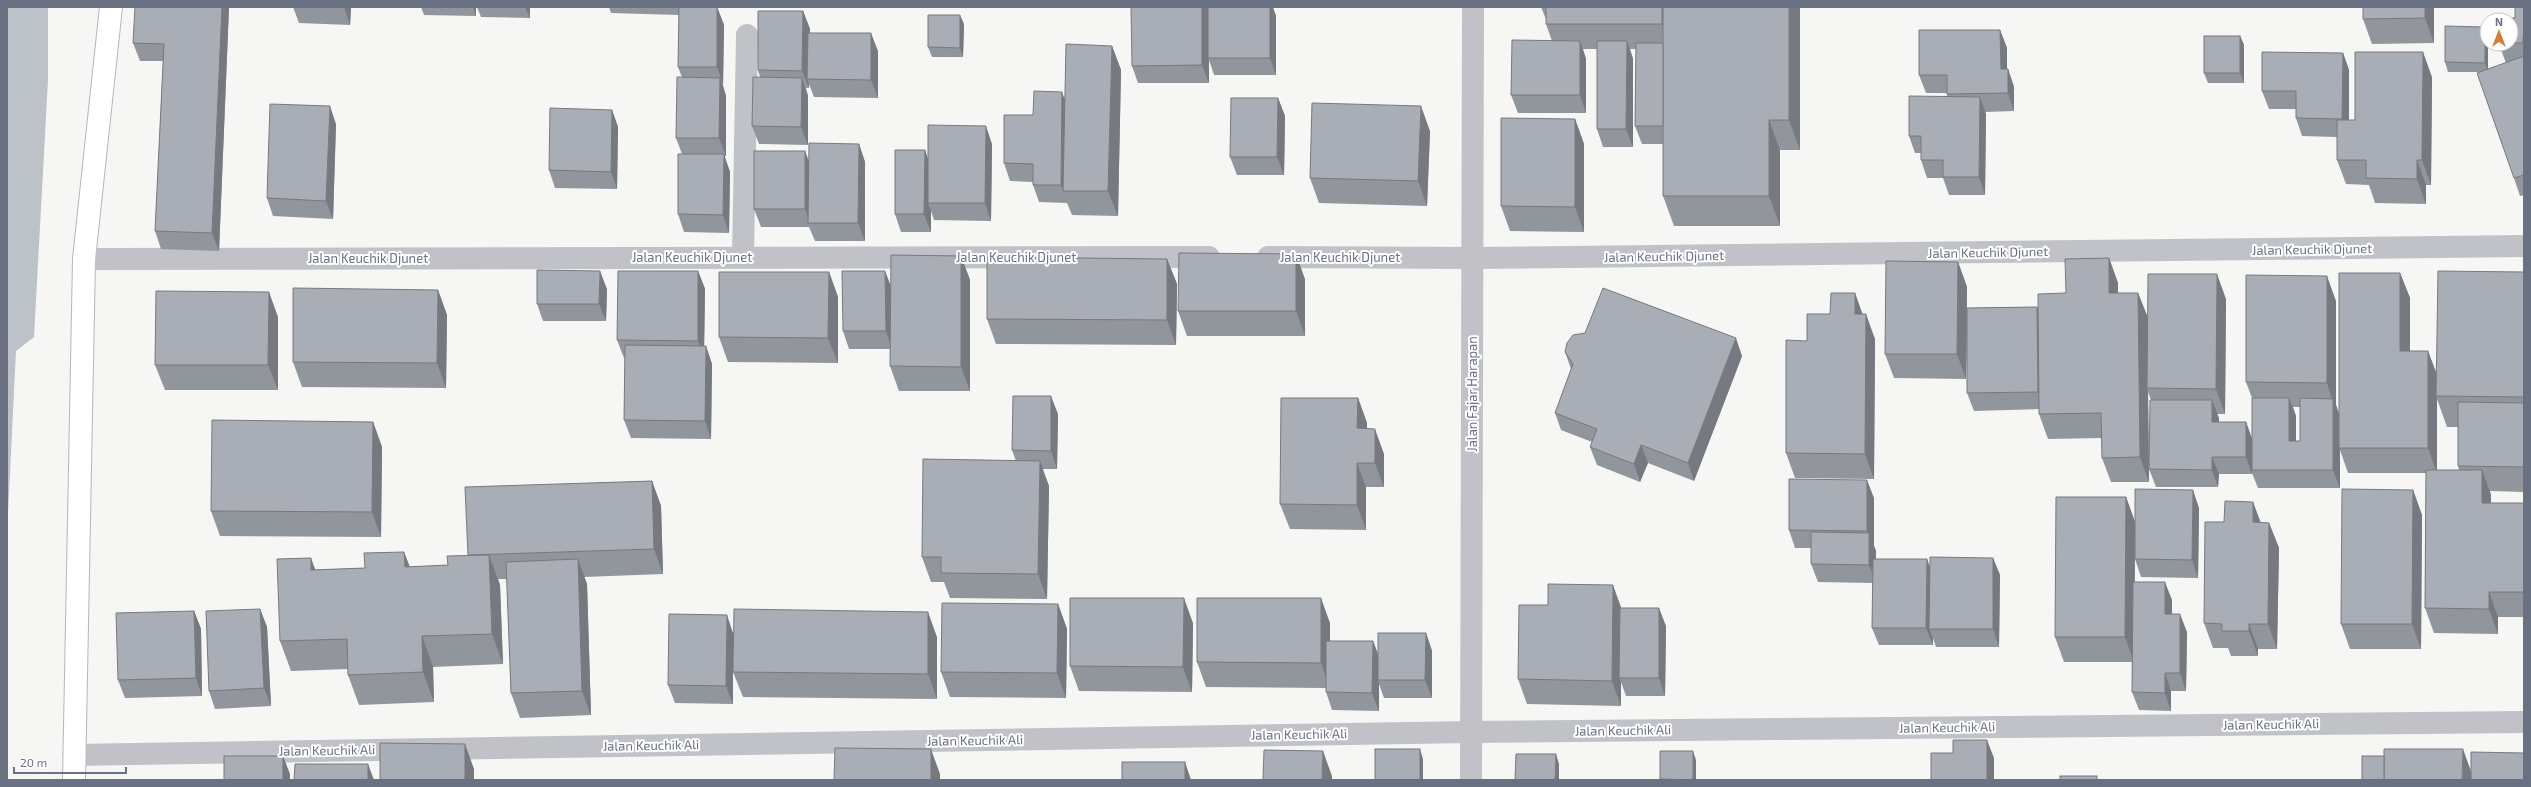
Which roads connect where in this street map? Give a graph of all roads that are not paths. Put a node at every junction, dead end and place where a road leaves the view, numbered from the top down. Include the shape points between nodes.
1 (111, 7) edge
2 (1473, 7) edge
3 (747, 35) dead end
4 (2524, 246) edge
5 (742, 256) junction
6 (1227, 257) edge
7 (1250, 257) edge
8 (1473, 258) junction
9 (84, 259) junction
10 (2524, 722) edge
11 (1472, 732) junction
12 (73, 754) junction
13 (74, 780) edge
14 (1471, 780) edge

1 - 9 street
2 - 8 street, Jalan Fajar Harapan
3 - 5 street
4 - 8 street, Jalan Keuchik Djunet
5 - 6 street, Jalan Keuchik Djunet
5 - 9 street, Jalan Keuchik Djunet
7 - 8 street, Jalan Keuchik Djunet
8 - 11 street, Jalan Fajar Harapan
9 - 12 street
10 - 11 street, Jalan Keuchik Ali
11 - 12 street, Jalan Keuchik Ali
11 - 14 street, Jalan Fajar Harapan
12 - 13 street

